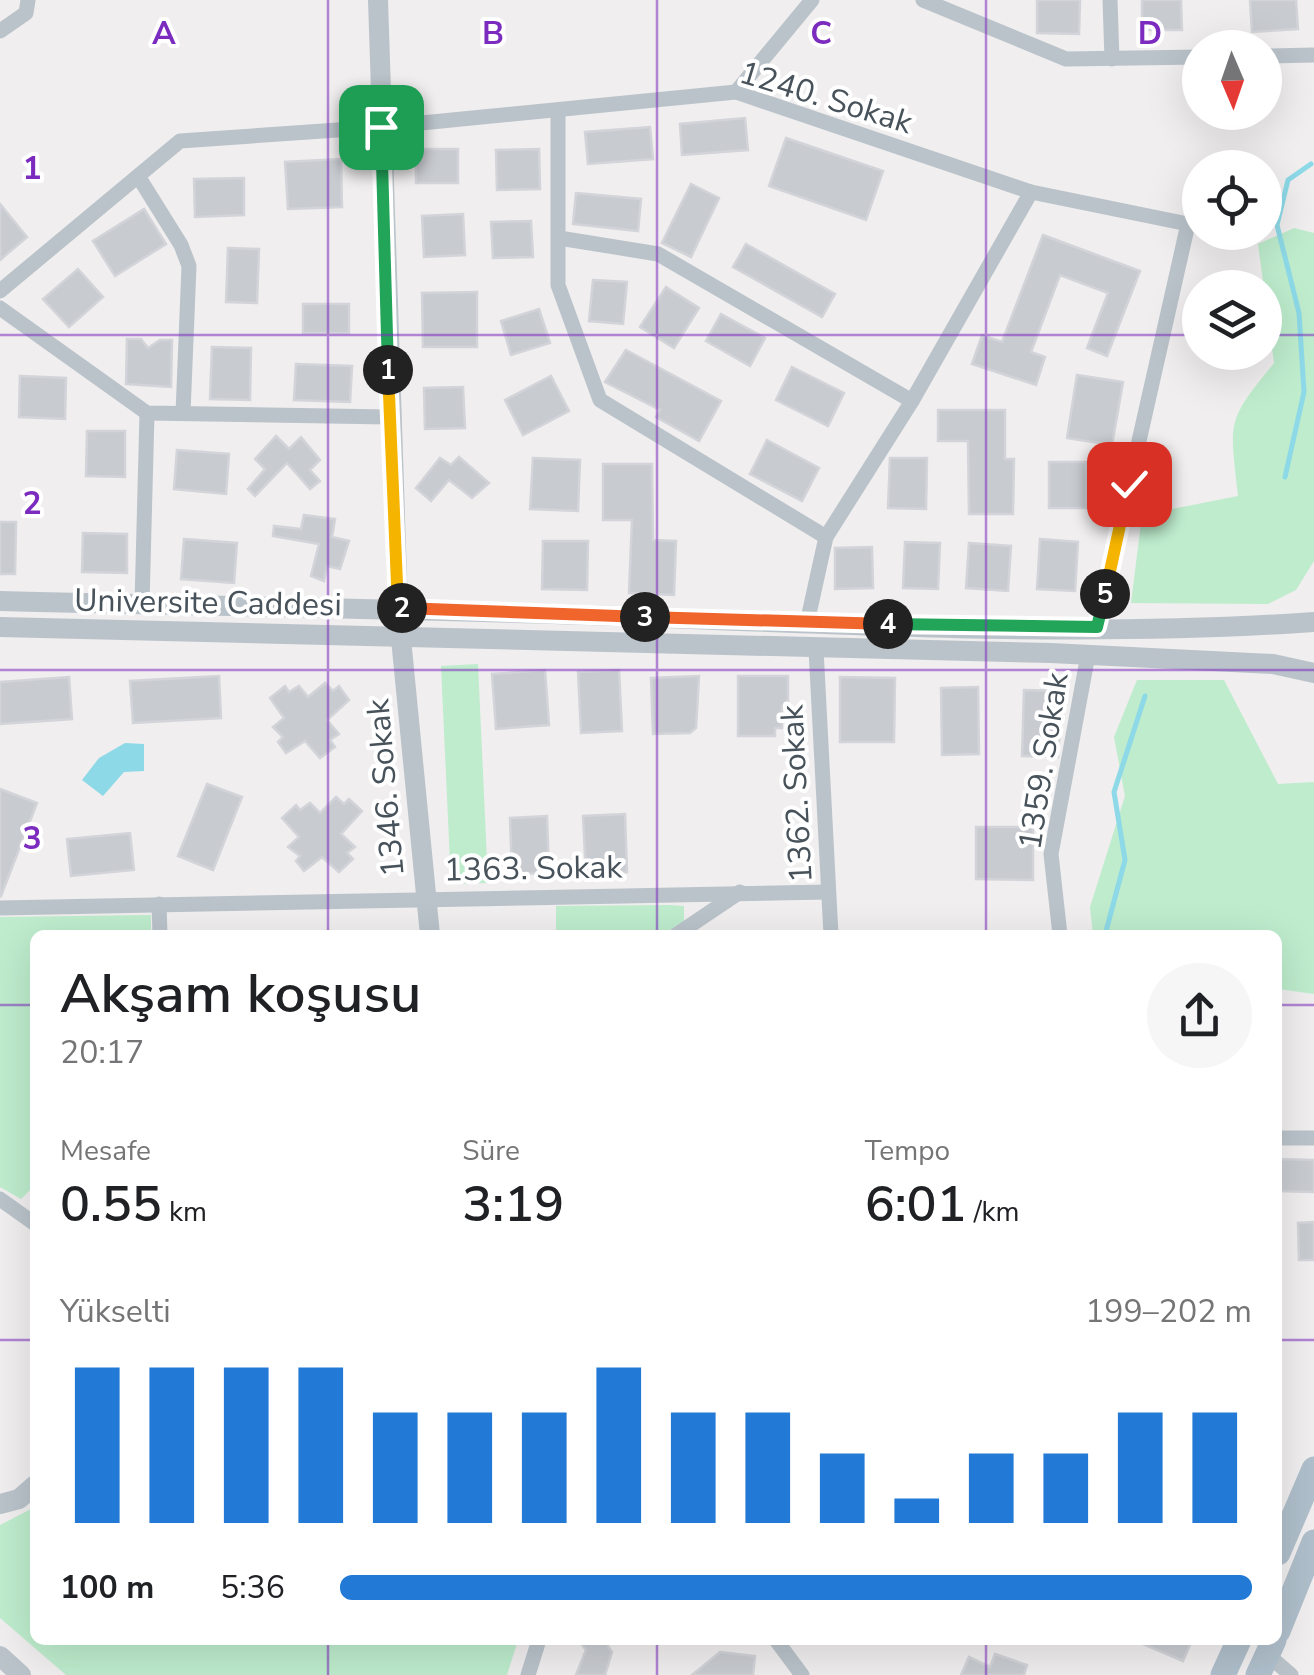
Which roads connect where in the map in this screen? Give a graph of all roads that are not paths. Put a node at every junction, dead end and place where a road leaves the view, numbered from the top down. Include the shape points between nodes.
1 (28, 0) edge
2 (378, 0) edge
3 (812, 0) edge
4 (924, 0) edge
5 (1110, 0) edge
6 (0, 31) edge
7 (1314, 55) edge
8 (1282, 56) edge
9 (1182, 57) edge
10 (1112, 58) junction
11 (736, 92) junction
12 (558, 110) junction
13 (381, 127) junction
14 (138, 176) junction
15 (1031, 192) junction
16 (559, 238) junction
17 (0, 291) edge
18 (0, 308) edge
19 (912, 400) junction
20 (147, 413) junction
21 (184, 413) junction
22 (389, 417) junction
23 (826, 536) junction
24 (0, 601) edge
25 (142, 604) junction
26 (398, 608) junction
27 (1314, 622) edge
28 (807, 623) junction
29 (1097, 627) junction
30 (0, 628) edge
31 (402, 636) junction
32 (816, 650) junction
33 (1088, 655) junction
34 (1314, 673) edge
35 (740, 892) junction
36 (828, 892) junction
37 (425, 897) junction
38 (159, 904) junction
39 (0, 908) edge
40 (160, 930) edge
41 (429, 930) edge
42 (683, 930) edge
43 (831, 930) edge
44 (1059, 930) edge
45 (1282, 1138) edge
46 (1314, 1138) edge
47 (0, 1199) edge
48 (30, 1203) edge
49 (22, 1211) junction
50 (30, 1219) edge
51 (1314, 1469) edge
52 (30, 1489) edge
53 (0, 1504) edge
54 (1314, 1542) edge
55 (1282, 1544) edge
56 (1282, 1619) edge
57 (537, 1645) edge
58 (779, 1645) edge
59 (1237, 1645) edge
60 (1269, 1650) edge
61 (0, 1656) edge
62 (795, 1673) edge
63 (21, 1675) edge
64 (528, 1675) edge
65 (1223, 1675) edge
66 (1291, 1675) edge

1 - 6 street via 26,13
2 - 13 street, 1346. Sokak
3 - 11 street
4 - 10 street via 1066,59
5 - 10 street
7 - 8 street
9 - 10 street
11 - 12 street, 1240. Sokak
11 - 15 street, 1240. Sokak
12 - 13 street, 1240. Sokak
12 - 16 street
13 - 14 street, 1240. Sokak via 180,141
13 - 22 street, 1346. Sokak
14 - 17 street, 1240. Sokak
14 - 21 street via 189,266
15 - 19 street
15 - 29 street, 1240. Sokak via 1188,224
16 - 19 street via 658,254
16 - 23 street via 558,285 600,400
18 - 20 street
19 - 23 street
20 - 21 street
20 - 25 street
21 - 22 street
22 - 26 street, 1346. Sokak
23 - 28 street
24 - 25 street, Universite Caddesi
25 - 26 street, Universite Caddesi
26 - 28 street, Universite Caddesi
26 - 31 street, 1346. Sokak
27 - 29 street, Universite Caddesi
28 - 29 street, Universite Caddesi
30 - 31 street, Universite Caddesi
31 - 32 street, Universite Caddesi
31 - 37 street, 1346. Sokak
32 - 33 street, Universite Caddesi
32 - 36 street, 1362. Sokak
33 - 34 street, Universite Caddesi via 1273,664
33 - 44 street, 1359. Sokak via 1051,854
35 - 36 street, 1363. Sokak
35 - 37 street, 1363. Sokak
35 - 42 street
36 - 43 street, 1362. Sokak
37 - 38 street, 1363. Sokak
37 - 41 street, 1346. Sokak
38 - 39 street, 1363. Sokak
38 - 40 street
45 - 46 street
47 - 49 street
48 - 49 street
49 - 50 street
51 - 55 main road
52 - 53 street
54 - 56 main road
57 - 64 street
58 - 62 street
59 - 65 main road
60 - 66 street
61 - 63 street

